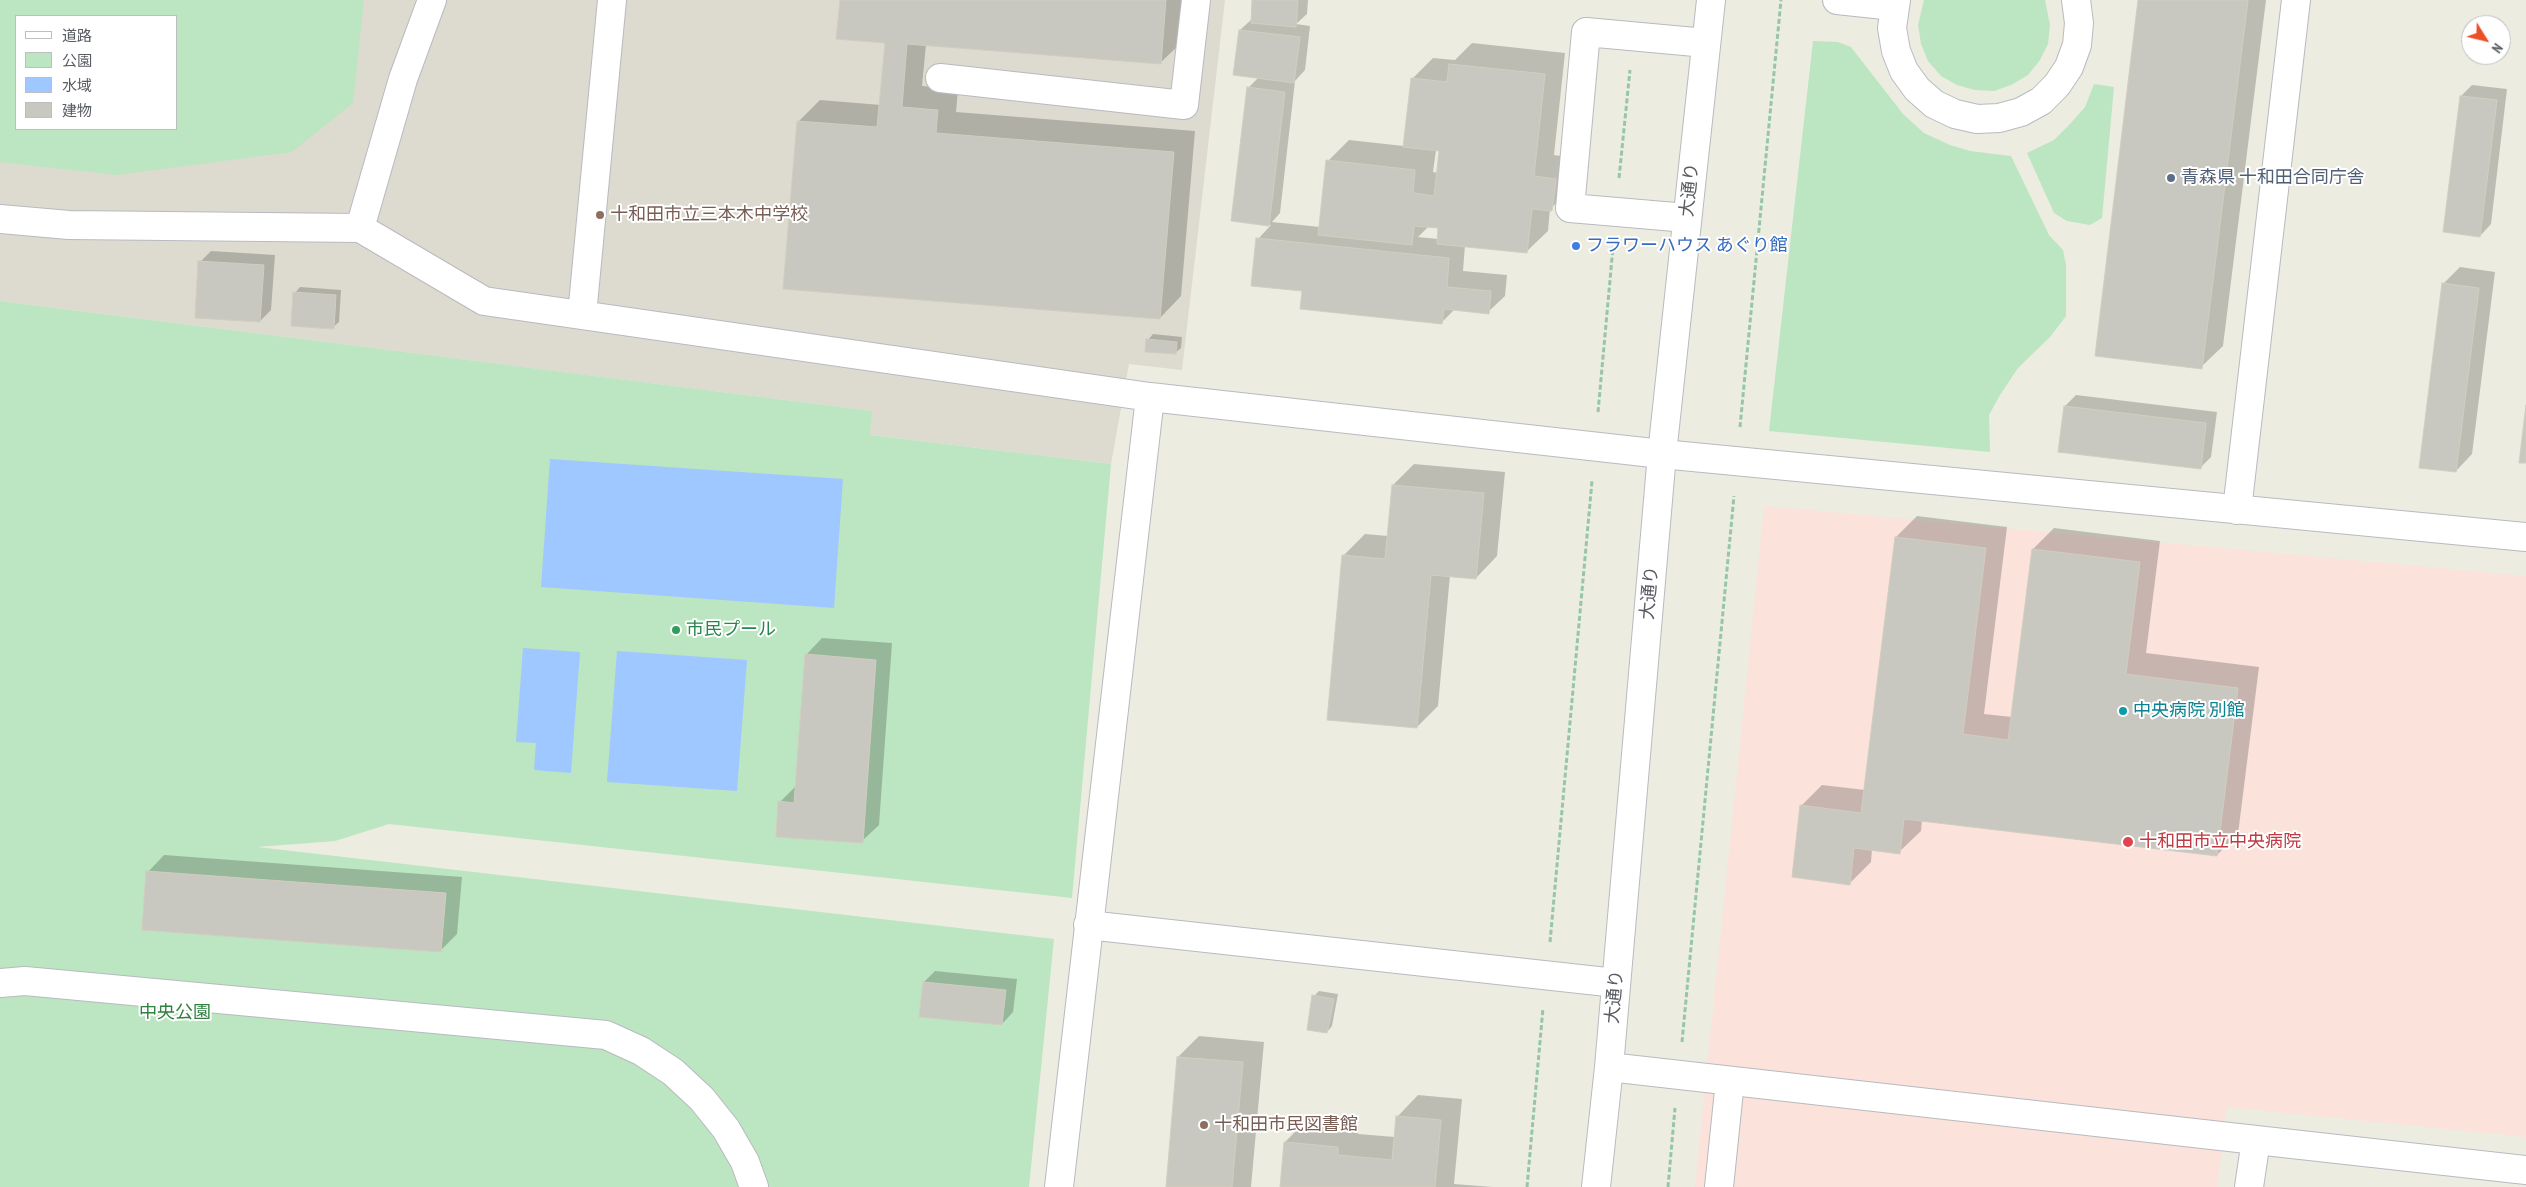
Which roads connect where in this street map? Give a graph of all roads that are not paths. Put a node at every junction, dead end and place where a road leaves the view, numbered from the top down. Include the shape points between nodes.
1 (432, 0) edge
2 (612, 0) edge
3 (1196, 0) edge
4 (1711, 0) edge
5 (1837, 0) edge
6 (2076, 0) edge
7 (2296, 0) edge
8 (1895, 3) edge
9 (1706, 43) junction
10 (940, 78) dead end
11 (1687, 218) junction
12 (0, 219) edge
13 (360, 228) junction
14 (582, 315) junction
15 (1150, 396) junction
16 (1662, 454) junction
17 (2237, 510) junction
18 (2526, 537) edge
19 (1088, 925) junction
20 (0, 982) edge
21 (1616, 983) junction
22 (1609, 1066) junction
23 (1730, 1081) junction
24 (2256, 1140) junction
25 (2526, 1170) edge
26 (2490, 1176) edge
27 (754, 1187) edge
28 (1059, 1187) edge
29 (1596, 1187) edge
30 (1719, 1187) edge
31 (2249, 1187) edge

1 - 13 street via 403,79
2 - 14 street
3 - 10 street via 1184,105
4 - 9 street, 大通り
5 - 8 street
6 - 8 street via 2077,46 2057,85 2041,102 2021,112 1977,119 1955,114 1934,104 1904,71 1892,28
7 - 17 street
9 - 11 street, 大通り
9 - 11 street via 1586,32 1570,208
11 - 16 street, 大通り
12 - 13 street via 69,225
13 - 14 street via 484,301
14 - 15 street
15 - 16 street
15 - 19 street
16 - 17 street
16 - 21 street, 大通り
17 - 18 street
19 - 21 street
19 - 28 street
20 - 27 street via 606,1035 641,1051 674,1072 702,1099 726,1129 745,1162
21 - 22 street, 大通り
22 - 23 street
22 - 29 street, 大通り
23 - 24 street
23 - 30 street
24 - 26 street
24 - 31 street
25 - 26 street

